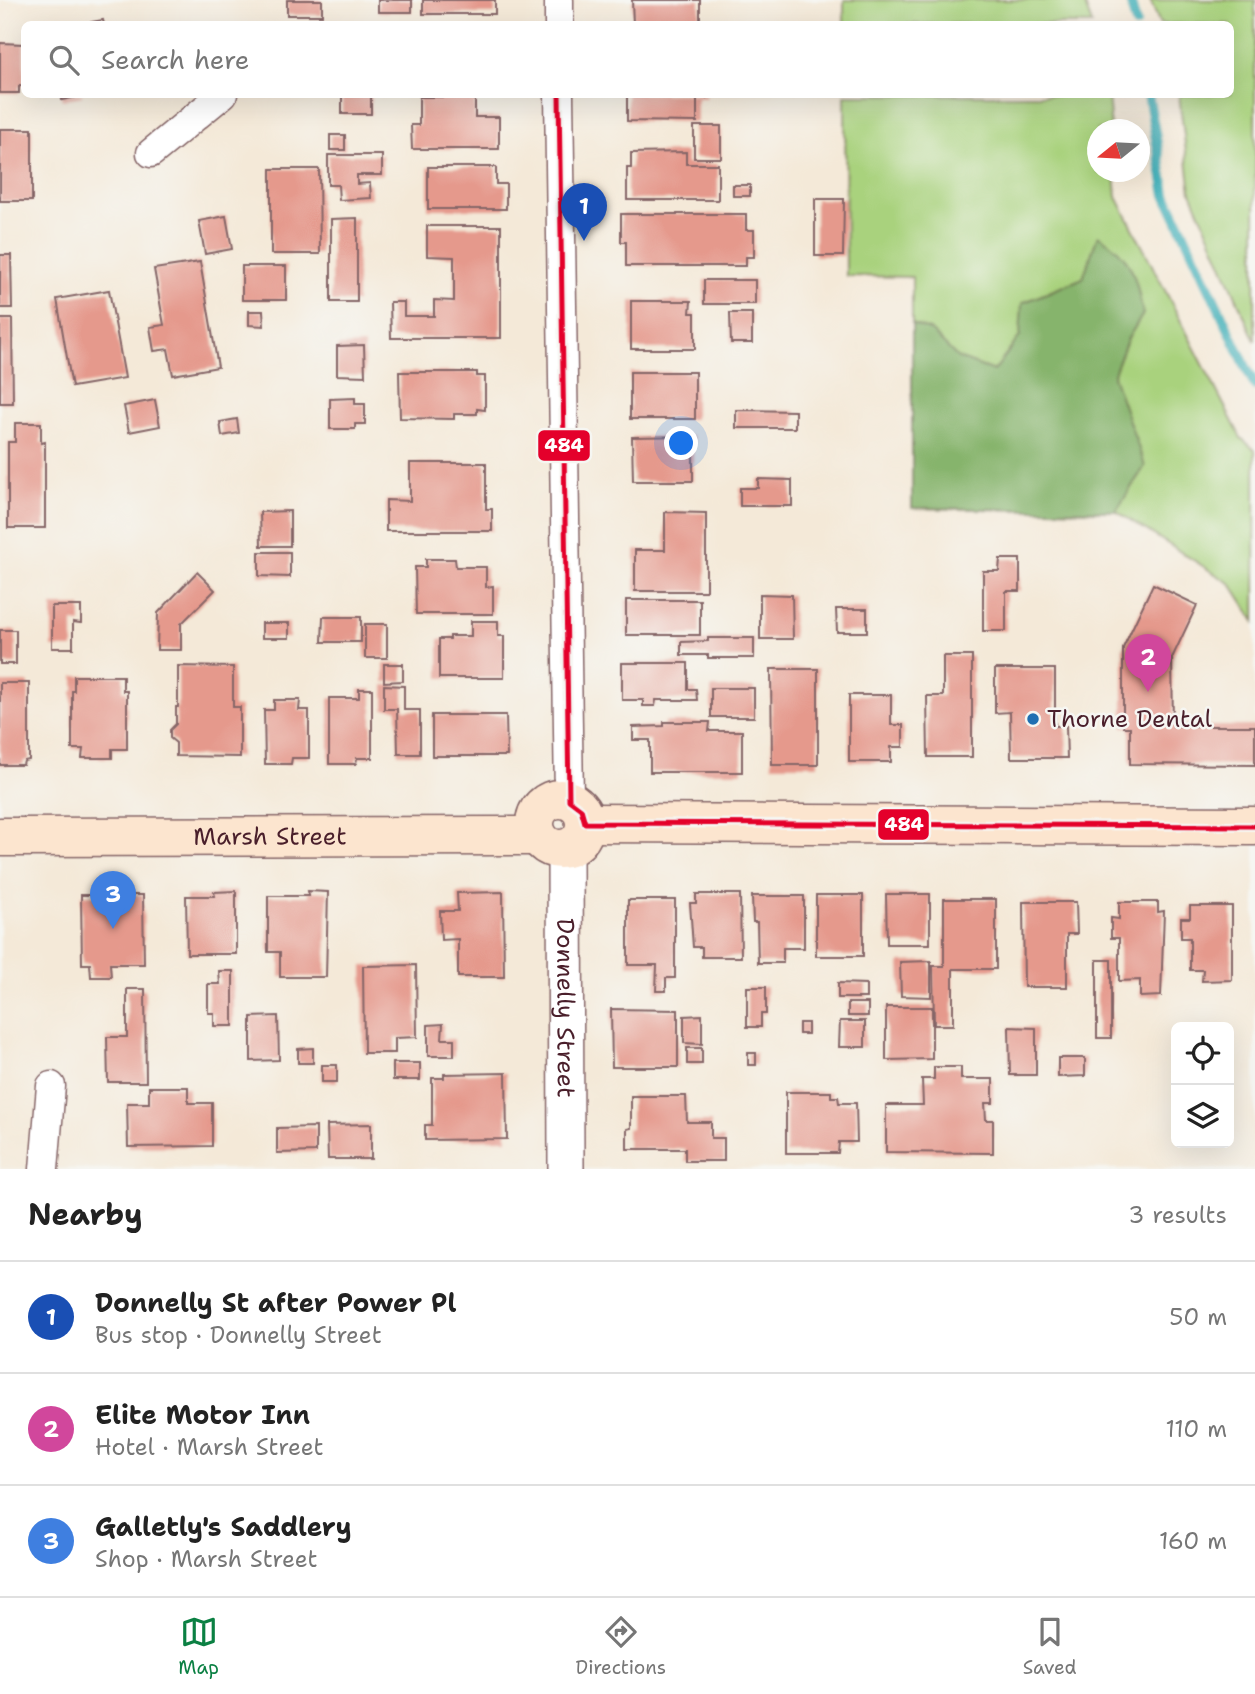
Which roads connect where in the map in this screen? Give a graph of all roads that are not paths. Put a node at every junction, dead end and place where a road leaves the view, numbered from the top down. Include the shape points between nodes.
1 (559, 0) edge
2 (559, 21) edge
3 (218, 98) edge
4 (559, 98) edge
5 (151, 153) dead end
6 (1255, 826) edge
7 (564, 827) junction
8 (0, 837) edge
9 (51, 1086) dead end
10 (44, 1169) edge
11 (566, 1169) edge

1 - 2 street
3 - 5 street
4 - 7 street, Donnelly Street
6 - 7 main road, Marsh Street
7 - 8 main road, Marsh Street
7 - 11 street, Donnelly Street
9 - 10 street

